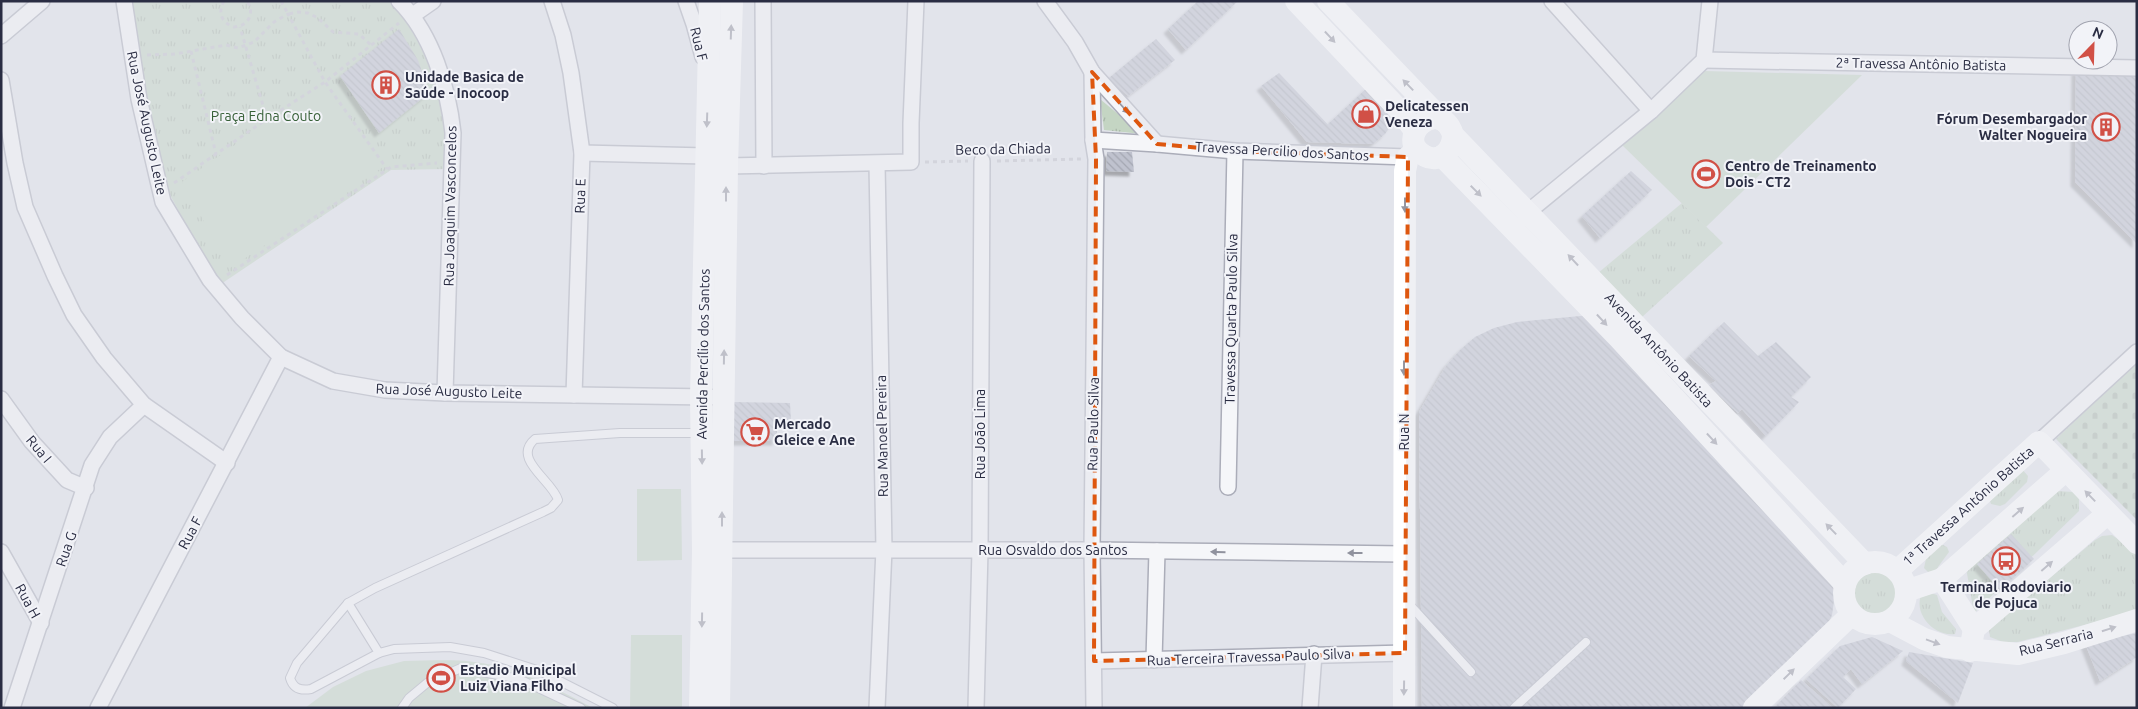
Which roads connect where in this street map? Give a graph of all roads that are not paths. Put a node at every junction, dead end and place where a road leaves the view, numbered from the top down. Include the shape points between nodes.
1 (42, 1) edge
2 (124, 1) edge
3 (399, 1) edge
4 (433, 1) edge
5 (552, 1) edge
6 (686, 1) edge
7 (710, 1) edge
8 (732, 1) edge
9 (763, 1) edge
10 (916, 1) edge
11 (1045, 1) edge
12 (1296, 1) edge
13 (1328, 1) edge
14 (1552, 1) edge
15 (1710, 1) edge
16 (413, 15) junction
17 (1, 36) edge
18 (1704, 60) junction
19 (2137, 68) edge
20 (1092, 72) junction
21 (1, 80) edge
22 (719, 88) junction
23 (1650, 111) junction
24 (1448, 128) junction
25 (1093, 140) junction
26 (1157, 144) junction
27 (1413, 146) junction
28 (1235, 151) junction
29 (582, 153) junction
30 (706, 156) junction
31 (1442, 156) junction
32 (982, 161) road end
33 (877, 164) junction
34 (726, 166) junction
35 (764, 166) junction
36 (1528, 212) junction
37 (1584, 286) junction
38 (2137, 352) edge
39 (281, 357) junction
40 (445, 393) junction
41 (574, 395) junction
42 (712, 397) junction
43 (1, 398) edge
44 (144, 405) junction
45 (702, 433) junction
46 (2039, 442) junction
47 (227, 463) junction
48 (2065, 471) junction
49 (1228, 487) dead end
50 (86, 488) junction
51 (1963, 511) junction
52 (2107, 514) junction
53 (1988, 538) junction
54 (2137, 543) edge
55 (884, 549) junction
56 (713, 550) junction
57 (980, 550) junction
58 (1092, 550) junction
59 (1157, 551) junction
60 (1, 552) edge
61 (1404, 554) junction
62 (1865, 564) junction
63 (1896, 571) junction
64 (1942, 579) junction
65 (1845, 584) junction
66 (1906, 591) junction
67 (1404, 599) junction
68 (348, 603) junction
69 (1852, 614) junction
70 (1890, 620) junction
71 (2137, 620) edge
72 (41, 623) junction
73 (1974, 629) junction
74 (1586, 642) dead end
75 (1970, 651) junction
76 (379, 652) junction
77 (1405, 653) junction
78 (1314, 654) junction
79 (1154, 660) junction
80 (1094, 661) junction
81 (1470, 672) dead end
82 (12, 708) edge
83 (98, 708) edge
84 (402, 708) edge
85 (581, 708) edge
86 (613, 708) edge
87 (700, 708) edge
88 (719, 708) edge
89 (877, 708) edge
90 (976, 708) edge
91 (1094, 708) edge
92 (1310, 708) edge
93 (1404, 708) edge
94 (1514, 708) edge
95 (1754, 708) edge

1 - 17 street
2 - 39 street, Rua José Augusto Leite via 139,99 163,202 210,280
3 - 16 street, Rua Joaquim Vasconcelos
4 - 16 street
5 - 29 street, Rua E via 571,73
6 - 22 street, Rua F
7 - 22 street, Avenida Percílio dos Santos
22 -> 8 street, Avenida Percílio dos Santos
9 - 35 street
10 - 33 street via 912,162
11 - 20 street, Rua Paulo Silva
12 -> 27 street via 1401,112
24 -> 13 street, Avenida Antônio Batista
14 - 23 street
15 - 18 street
16 - 40 street, Rua Joaquim Vasconcelos via 440,70 450,104 453,133
18 - 19 street, 2ª Travessa Antônio Batista
18 - 23 street
20 - 25 street, Rua Paulo Silva
20 -> 26 street, Rua Paulo Silva
21 - 44 street via 25,207 55,276 79,322 104,358
22 -> 30 street, Avenida Percílio dos Santos
22 - 34 street, Avenida Percílio dos Santos
23 - 36 street
24 - 27 street via 1430,119 1424,121
24 - 31 street via 1451,148
24 - 36 street, Avenida Antônio Batista
25 - 26 street
25 - 58 street, Rua Paulo Silva via 1096,159
26 - 28 street, Travessa Percilio dos Santos
27 - 28 street, Travessa Percilio dos Santos
27 - 31 street via 1428,157
27 -> 61 street, Rua N via 1405,171
28 - 49 street, Travessa Quarta Paulo Silva
29 - 30 street
29 - 41 street, Rua E
30 - 42 street, Avenida Percílio dos Santos
31 -> 37 street, Avenida Antônio Batista
32 - 57 street, Rua João Lima
33 - 35 street
33 - 55 street, Rua Manoel Pereira
34 - 35 street
42 -> 34 street, Avenida Percílio dos Santos
37 -> 36 street, Avenida Antônio Batista
62 -> 37 street, Avenida Antônio Batista
37 -> 65 street, Avenida Antônio Batista
38 - 46 street, 1ª Travessa Antônio Batista
39 - 40 street, Rua José Augusto Leite via 333,381 385,390
39 - 47 street, Rua F
40 - 41 street, Rua José Augusto Leite
41 - 42 street, Rua José Augusto Leite
42 - 45 street, Avenida Percílio dos Santos
56 -> 42 street, Avenida Percílio dos Santos
43 - 50 street, Rua I via 32,442 67,480
44 - 47 street
44 - 50 street, Rua G via 110,437 92,465
45 -> 56 street, Avenida Percílio dos Santos
45 - 68 lane via 620,433 535,439 530,444 528,456 556,493 556,504
46 - 48 street, 1ª Travessa Antônio Batista
46 - 51 street, 1ª Travessa Antônio Batista
47 - 83 street, Rua F
52 -> 48 street, 1ª Travessa Antônio Batista
53 -> 48 street, 1ª Travessa Antônio Batista
50 - 72 street, Rua G
51 - 53 street
51 - 63 street, 1ª Travessa Antônio Batista
52 - 54 street, 1ª Travessa Antônio Batista
73 -> 52 street
53 - 64 street, 1ª Travessa Antônio Batista
55 - 56 street, Rua Osvaldo dos Santos
55 - 57 street, Rua Osvaldo dos Santos
55 - 89 street, Rua Manoel Pereira
56 -> 87 street, Avenida Percílio dos Santos
56 - 88 street, Avenida Percílio dos Santos
57 - 58 street, Rua Osvaldo dos Santos
57 - 90 street, Rua João Lima
58 - 59 street, Rua Osvaldo dos Santos
58 - 80 street, Rua Paulo Silva
61 -> 59 street, Rua Osvaldo dos Santos
59 - 79 street
60 - 72 street, Rua H
61 - 67 street, Rua N
62 - 63 street via 1882,563
62 - 65 street via 1856,569
63 - 66 street
64 - 66 street, 1ª Travessa Antônio Batista
64 - 73 street
65 - 69 street via 1846,605
66 - 70 street via 1902,608
67 - 77 street, Rua N
67 - 81 lane
68 - 76 lane
68 - 76 lane via 297,663 290,678 292,684 303,691 310,689
69 - 70 street via 1870,624
95 -> 69 street
70 -> 75 street, Rua Serraria via 1932,642
75 -> 71 street, Rua Serraria via 2018,654
72 - 82 street, Rua G
73 - 75 street
74 - 94 lane
76 - 86 lane via 450,647 484,653 540,671
77 - 78 street, Rua Terceira Travessa Paulo Silva
77 -> 93 street, Rua N
78 - 79 street, Rua Terceira Travessa Paulo Silva
78 - 92 street
79 - 80 street, Rua Terceira Travessa Paulo Silva
80 - 91 street, Rua Paulo Silva
84 - 85 lane via 427,683 461,668 519,679

